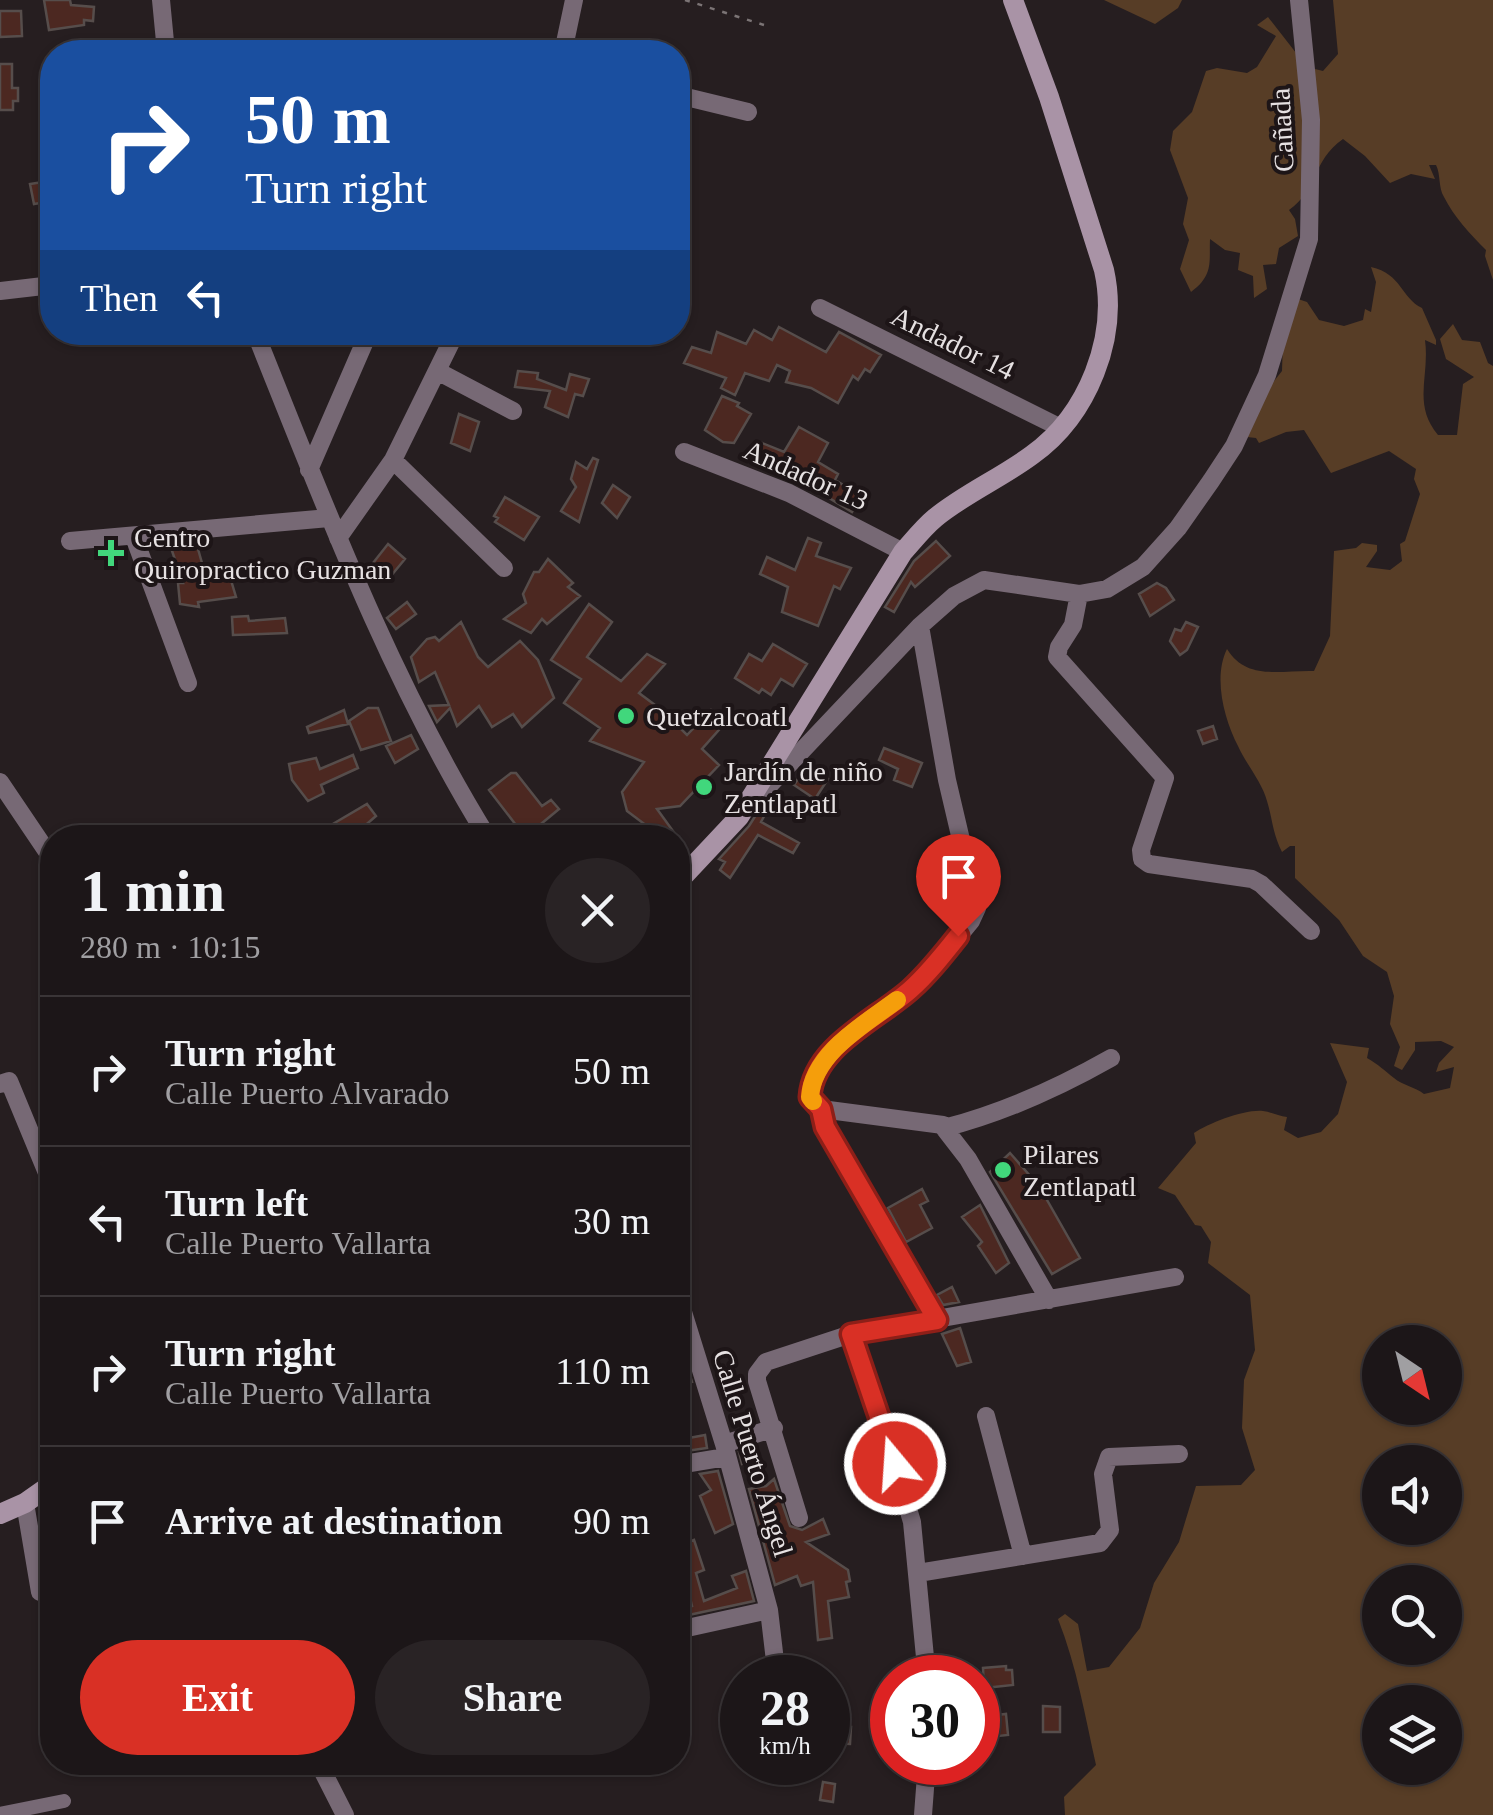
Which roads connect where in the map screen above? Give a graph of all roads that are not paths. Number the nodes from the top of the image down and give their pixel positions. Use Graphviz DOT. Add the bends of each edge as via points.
graph roads {
  1 [pos="161,0"];
  2 [pos="574,0"];
  3 [pos="1013,0"];
  4 [pos="1299,0"];
  5 [pos="165,40"];
  6 [pos="566,40"];
  7 [pos="690,98"];
  8 [pos="748,112"];
  9 [pos="40,286"];
  10 [pos="0,291"];
  11 [pos="820,308"];
  12 [pos="260,345"];
  13 [pos="363,345"];
  14 [pos="450,345"];
  15 [pos="439,372"];
  16 [pos="512,411"];
  17 [pos="1062,428"];
  18 [pos="684,452"];
  19 [pos="393,460"];
  20 [pos="309,470"];
  21 [pos="329,518"];
  22 [pos="134,537"];
  23 [pos="338,538"];
  24 [pos="70,540"];
  25 [pos="903,552"];
  26 [pos="504,568"];
  27 [pos="1079,594"];
  28 [pos="920,626"];
  29 [pos="188,683"];
  30 [pos="0,782"];
  31 [pos="739,817"];
  32 [pos="480,825"];
  33 [pos="40,841"];
  34 [pos="690,869"];
  35 [pos="1312,931"];
  36 [pos="1111,1058"];
  37 [pos="0,1084"];
  38 [pos="821,1109"];
  39 [pos="944,1128"];
  40 [pos="40,1156"];
  41 [pos="1175,1276"];
  42 [pos="1049,1300"];
  43 [pos="937,1320"];
  44 [pos="851,1334"];
  45 [pos="690,1335"];
  46 [pos="986,1416"];
  47 [pos="774,1428"];
  48 [pos="725,1450"];
  49 [pos="1179,1454"];
  50 [pos="690,1461"];
  51 [pos="40,1492"];
  52 [pos="25,1503"];
  53 [pos="0,1514"];
  54 [pos="800,1518"];
  55 [pos="1024,1556"];
  56 [pos="918,1573"];
  57 [pos="40,1592"];
  58 [pos="761,1612"];
  59 [pos="690,1627"];
  60 [pos="772,1655"];
  61 [pos="924,1655"];
  62 [pos="325,1775"];
  63 [pos="925,1785"];
  64 [pos="64,1801"];
  65 [pos="0,1814"];
  66 [pos="346,1815"];
  67 [pos="923,1815"];
  1 -- 5 [label="street"];
  2 -- 6 [label="street"];
  3 -- 17 [label="main road" via="1108,291 1098,366"];
  4 -- 27 [label="street, Cañada" via="1311,223 1266,374 1224,461 1178,528 1143,567 1107,589"];
  7 -- 8 [label="street"];
  9 -- 10 [label="street"];
  11 -- 17 [label="street, Andador 14"];
  12 -- 20 [label="street"];
  13 -- 20 [label="street"];
  14 -- 15 [label="street"];
  15 -- 16 [label="street"];
  15 -- 19 [label="street"];
  17 -- 25 [label="main road" via="934,519"];
  18 -- 25 [label="street, Andador 13" via="790,494"];
  19 -- 23 [label="street"];
  19 -- 26 [label="street"];
  20 -- 21 [label="street"];
  21 -- 22 [label="street"];
  21 -- 23 [label="street"];
  22 -- 24 [label="street"];
  22 -- 29 [label="street"];
  23 -- 32 [label="street" via="442,763"];
  25 -- 31 [label="main road"];
  27 -- 28 [label="street" via="984,580"];
  27 -- 35 [label="street" via="1057,658 1165,778 1142,859 1252,880"];
  28 -- 31 [label="street"];
  28 -- 38 [label="street" via="976,908 910,989 820,1066 810,1097"];
  30 -- 33 [label="street"];
  31 -- 34 [label="main road"];
  36 -- 39 [label="street" via="1015,1105"];
  37 -- 40 [label="street" via="9,1081"];
  38 -- 39 [label="street"];
  38 -- 43 [label="street" via="825,1127"];
  39 -- 42 [label="street"];
  41 -- 42 [label="street"];
  42 -- 43 [label="street"];
  43 -- 44 [label="street"];
  44 -- 47 [label="street" via="776,1357 760,1369 757,1380"];
  44 -- 56 [label="street" via="912,1522"];
  45 -- 48 [label="street, Calle Puerto Ángel"];
  46 -- 55 [label="street"];
  47 -- 48 [label="street"];
  47 -- 54 [label="street"];
  48 -- 50 [label="street"];
  48 -- 58 [label="street, Calle Puerto Ángel"];
  49 -- 55 [label="street" via="1108,1457 1106,1540"];
  51 -- 52 [label="main road"];
  52 -- 53 [label="main road"];
  52 -- 57 [label="street"];
  55 -- 56 [label="street"];
  56 -- 61 [label="street"];
  58 -- 59 [label="street"];
  58 -- 60 [label="street, Calle Puerto Ángel"];
  62 -- 66 [label="street"];
  63 -- 67 [label="street"];
  64 -- 65 [label="street"];
}
